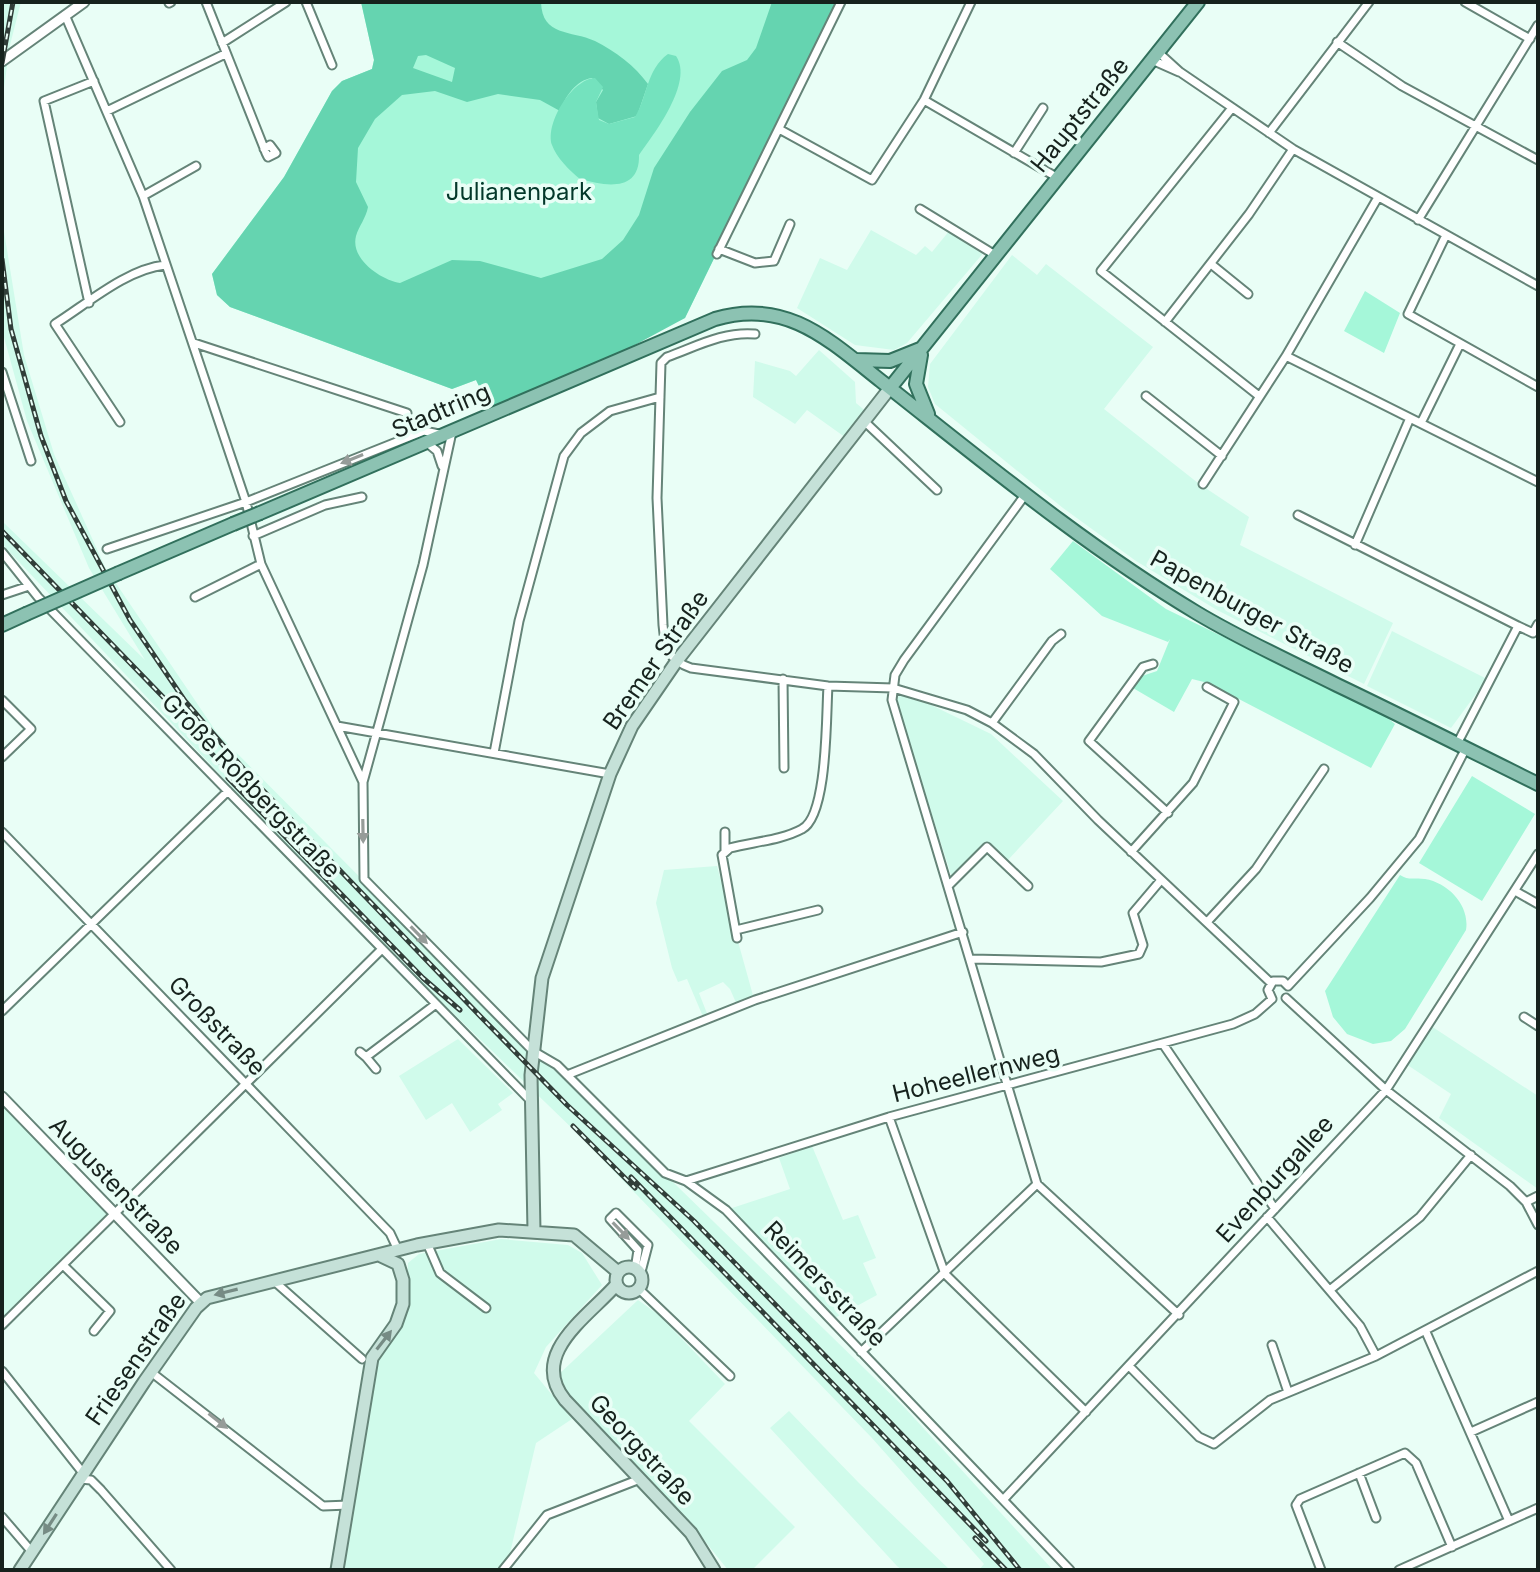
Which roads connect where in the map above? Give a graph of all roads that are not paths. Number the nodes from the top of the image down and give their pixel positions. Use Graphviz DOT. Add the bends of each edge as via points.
graph roads {
  1 [pos="84,2"];
  2 [pos="206,2"];
  3 [pos="286,2"];
  4 [pos="306,2"];
  5 [pos="841,2"];
  6 [pos="971,2"];
  7 [pos="1198,2"];
  8 [pos="1369,2"];
  9 [pos="1465,2"];
  10 [pos="275,5"];
  11 [pos="65,15"];
  12 [pos="1538,25"];
  13 [pos="1530,39"];
  14 [pos="1337,42"];
  15 [pos="222,43"];
  16 [pos="225,54"];
  17 [pos="1155,56"];
  18 [pos="2,61"];
  19 [pos="332,65"];
  20 [pos="94,81"];
  21 [pos="924,100"];
  22 [pos="1043,108"];
  23 [pos="1232,108"];
  24 [pos="107,111"];
  25 [pos="1476,126"];
  26 [pos="779,129"];
  27 [pos="1269,133"];
  28 [pos="264,149"];
  29 [pos="1293,149"];
  30 [pos="1014,153"];
  31 [pos="1538,160"];
  32 [pos="196,166"];
  33 [pos="1058,178"];
  34 [pos="143,196"];
  35 [pos="1377,199"];
  36 [pos="920,209"];
  37 [pos="1418,220"];
  38 [pos="790,224"];
  39 [pos="1446,235"];
  40 [pos="995,255"];
  41 [pos="1211,264"];
  42 [pos="165,265"];
  43 [pos="1538,286"];
  44 [pos="1248,294"];
  45 [pos="89,303"];
  46 [pos="1165,322"];
  47 [pos="755,334"];
  48 [pos="194,343"];
  49 [pos="1459,346"];
  50 [pos="924,348"];
  51 [pos="1286,356"];
  52 [pos="854,359"];
  53 [pos="2,372"];
  54 [pos="1538,387"];
  55 [pos="890,388"];
  56 [pos="1146,396"];
  57 [pos="1259,396"];
  58 [pos="660,397"];
  59 [pos="407,413"];
  60 [pos="929,418"];
  61 [pos="1410,418"];
  62 [pos="864,421"];
  63 [pos="120,422"];
  64 [pos="1421,423"];
  65 [pos="447,432"];
  66 [pos="426,442"];
  67 [pos="1222,456"];
  68 [pos="31,461"];
  69 [pos="443,472"];
  70 [pos="1538,482"];
  71 [pos="1203,484"];
  72 [pos="937,490"];
  73 [pos="1025,495"];
  74 [pos="362,497"];
  75 [pos="251,508"];
  76 [pos="1298,515"];
  77 [pos="253,536"];
  78 [pos="1355,545"];
  79 [pos="107,549"];
  80 [pos="2,552"];
  81 [pos="261,564"];
  82 [pos="29,586"];
  83 [pos="2,595"];
  84 [pos="195,597"];
  85 [pos="1538,624"];
  86 [pos="2,625"];
  87 [pos="1518,626"];
  88 [pos="1061,634"];
  89 [pos="676,662"];
  90 [pos="1153,664"];
  91 [pos="783,679"];
  92 [pos="828,686"];
  93 [pos="1207,687"];
  94 [pos="893,688"];
  95 [pos="2,700"];
  96 [pos="992,723"];
  97 [pos="337,726"];
  98 [pos="379,734"];
  99 [pos="1462,746"];
  100 [pos="494,753"];
  101 [pos="2,757"];
  102 [pos="784,768"];
  103 [pos="1324,769"];
  104 [pos="610,774"];
  105 [pos="363,782"];
  106 [pos="1538,784"];
  107 [pos="228,791"];
  108 [pos="1168,813"];
  109 [pos="2,832"];
  110 [pos="725,832"];
  111 [pos="725,851"];
  112 [pos="1131,852"];
  113 [pos="1538,854"];
  114 [pos="1161,880"];
  115 [pos="949,885"];
  116 [pos="1028,886"];
  117 [pos="1515,891"];
  118 [pos="1538,904"];
  119 [pos="818,910"];
  120 [pos="1208,921"];
  121 [pos="91,924"];
  122 [pos="963,932"];
  123 [pos="382,949"];
  124 [pos="971,959"];
  125 [pos="1271,983"];
  126 [pos="1288,986"];
  127 [pos="1286,998"];
  128 [pos="1272,999"];
  129 [pos="436,1004"];
  130 [pos="2,1011"];
  131 [pos="1524,1017"];
  132 [pos="1538,1026"];
  133 [pos="1163,1044"];
  134 [pos="533,1051"];
  135 [pos="376,1069"];
  136 [pos="567,1075"];
  137 [pos="245,1085"];
  138 [pos="1007,1087"];
  139 [pos="1386,1090"];
  140 [pos="2,1097"];
  141 [pos="531,1101"];
  142 [pos="889,1117"];
  143 [pos="1471,1155"];
  144 [pos="686,1181"];
  145 [pos="1037,1184"];
  146 [pos="1538,1196"];
  147 [pos="1526,1202"];
  148 [pos="1275,1209"];
  149 [pos="115,1214"];
  150 [pos="1267,1217"];
  151 [pos="1538,1225"];
  152 [pos="534,1231"];
  153 [pos="427,1243"];
  154 [pos="411,1247"];
  155 [pos="398,1250"];
  156 [pos="376,1256"];
  157 [pos="398,1264"];
  158 [pos="63,1265"];
  159 [pos="639,1266"];
  160 [pos="1538,1271"];
  161 [pos="618,1272"];
  162 [pos="945,1274"];
  163 [pos="274,1281"];
  164 [pos="619,1288"];
  165 [pos="639,1289"];
  166 [pos="1331,1289"];
  167 [pos="201,1303"];
  168 [pos="486,1308"];
  169 [pos="1179,1315"];
  170 [pos="2,1325"];
  171 [pos="94,1331"];
  172 [pos="1426,1332"];
  173 [pos="1272,1345"];
  174 [pos="861,1352"];
  175 [pos="1376,1356"];
  176 [pos="362,1359"];
  177 [pos="1129,1366"];
  178 [pos="2,1371"];
  179 [pos="151,1372"];
  180 [pos="730,1376"];
  181 [pos="1288,1392"];
  182 [pos="1538,1402"];
  183 [pos="1086,1412"];
  184 [pos="1471,1432"];
  185 [pos="1359,1473"];
  186 [pos="85,1477"];
  187 [pos="640,1479"];
  188 [pos="1003,1500"];
  189 [pos="349,1505"];
  190 [pos="1537,1510"];
  191 [pos="2,1517"];
  192 [pos="1376,1518"];
  193 [pos="1509,1521"];
  194 [pos="1452,1547"];
  195 [pos="32,1552"];
  196 [pos="20,1570"];
  197 [pos="171,1570"];
  198 [pos="337,1570"];
  199 [pos="503,1570"];
  200 [pos="714,1570"];
  201 [pos="1070,1570"];
  202 [pos="1321,1570"];
  203 [pos="1399,1570"];
  1 -- 11 [label="street"];
  2 -- 15 [label="street"];
  3 -- 10 [label="street"];
  4 -- 19 [label="street"];
  5 -- 26 [label="street"];
  6 -- 21 [label="street"];
  7 -- 17 [label="main road, Hauptstraße"];
  8 -- 14 [label="street"];
  9 -- 13 [label="street"];
  10 -- 15 [label="street"];
  11 -- 18 [label="street"];
  11 -- 20 [label="street"];
  12 -- 13 [label="street"];
  13 -- 25 [label="street"];
  14 -- 25 [label="street" via="1402,86"];
  14 -- 27 [label="street"];
  15 -- 16 [label="street"];
  16 -- 24 [label="street"];
  16 -- 28 [label="street"];
  17 -- 23 [label="street"];
  17 -- 33 [label="main road, Hauptstraße"];
  20 -- 24 [label="street"];
  20 -- 45 [label="street" via="44,101"];
  21 -- 26 [label="street" via="872,180"];
  21 -- 30 [label="street"];
  22 -- 30 [label="street"];
  23 -- 27 [label="street"];
  23 -- 46 [label="street" via="1101,271"];
  24 -- 34 [label="street"];
  25 -- 31 [label="street"];
  25 -- 37 [label="street"];
  26 -- 38 [label="street" via="718,251 755,263 774,261"];
  27 -- 29 [label="street"];
  29 -- 35 [label="street"];
  29 -- 41 [label="street"];
  30 -- 33 [label="street"];
  32 -- 34 [label="street"];
  33 -- 40 [label="main road, Hauptstraße"];
  34 -- 42 [label="street"];
  35 -- 37 [label="street"];
  35 -- 51 [label="street"];
  36 -- 40 [label="street"];
  37 -- 39 [label="street"];
  39 -- 43 [label="street"];
  39 -- 49 [label="street" via="1408,314"];
  40 -- 50 [label="main road, Hauptstraße"];
  41 -- 44 [label="street"];
  41 -- 46 [label="street"];
  42 -- 45 [label="street" via="151,267"];
  42 -- 48 [label="street"];
  45 -- 63 [label="street" via="55,324"];
  46 -- 57 [label="street"];
  47 -- 58 [label="street" via="720,338 667,357 661,363"];
  48 -- 59 [label="street"];
  48 -- 75 [label="street"];
  49 -- 54 [label="street"];
  49 -- 64 [label="street"];
  50 -- 52 [label="main road" via="890,361"];
  50 -- 55 [label="main road, Hauptstraße"];
  50 -- 60 [label="main road" via="916,384"];
  51 -- 57 [label="street"];
  51 -- 61 [label="street"];
  52 -- 55 [label="main road, Stadtring"];
  52 -- 65 [label="main road, Stadtring" via="793,319 771,312 740,313"];
  53 -- 68 [label="street"];
  55 -- 60 [label="main road, Papenburger Straße"];
  55 -- 62 [label="main road, Bremer Straße"];
  56 -- 67 [label="street"];
  57 -- 67 [label="street"];
  58 -- 89 [label="street" via="657,498 663,625 666,650"];
  58 -- 100 [label="street" via="610,411 581,433 564,456 519,621"];
  60 -- 73 [label="main road, Papenburger Straße"];
  61 -- 64 [label="street"];
  61 -- 78 [label="street"];
  62 -- 72 [label="street"];
  62 -- 89 [label="main road, Bremer Straße"];
  64 -- 70 [label="street"];
  65 -- 66 [label="main road, Stadtring"];
  65 -- 69 [label="street"];
  65 -- 75 [label="street, one-way" via="424,431 315,474"];
  66 -- 69 [label="street" via="440,456"];
  66 -- 75 [label="main road, Stadtring"];
  67 -- 71 [label="street"];
  69 -- 98 [label="street"];
  73 -- 94 [label="street" via="904,660"];
  73 -- 99 [label="main road, Papenburger Straße" via="1127,569 1211,621"];
  74 -- 77 [label="street" via="314,509"];
  75 -- 77 [label="street"];
  75 -- 79 [label="street"];
  75 -- 86 [label="main road, Stadtring, bridge" via="233,524"];
  76 -- 78 [label="street"];
  77 -- 81 [label="street"];
  78 -- 87 [label="street"];
  80 -- 82 [label="street, Große Roßbergstraße"];
  81 -- 84 [label="street"];
  81 -- 97 [label="street"];
  82 -- 83 [label="street"];
  82 -- 107 [label="street, Große Roßbergstraße"];
  85 -- 87 [label="street" via="1533,633"];
  87 -- 99 [label="street"];
  88 -- 96 [label="street"];
  89 -- 91 [label="street"];
  89 -- 104 [label="main road, Bremer Straße" via="632,726"];
  90 -- 108 [label="street" via="1143,667 1089,741"];
  91 -- 92 [label="street"];
  91 -- 102 [label="street"];
  92 -- 94 [label="street"];
  92 -- 111 [label="street" via="820,794 812,819 801,830"];
  93 -- 108 [label="street" via="1234,702 1193,783"];
  94 -- 96 [label="street"];
  94 -- 115 [label="street" via="892,700"];
  95 -- 101 [label="street" via="31,729"];
  96 -- 112 [label="street" via="1034,754"];
  97 -- 98 [label="street"];
  97 -- 105 [label="street"];
  98 -- 100 [label="street"];
  98 -- 105 [label="street"];
  99 -- 106 [label="main road, Papenburger Straße"];
  99 -- 126 [label="street" via="1419,839"];
  100 -- 104 [label="street"];
  103 -- 120 [label="street" via="1264,859"];
  104 -- 134 [label="main road, Bremer Straße" via="542,978"];
  105 -- 134 [label="street, Reimersstraße, one-way" via="364,879"];
  107 -- 121 [label="street"];
  107 -- 123 [label="street, Große Roßbergstraße"];
  108 -- 112 [label="street"];
  109 -- 121 [label="street, Großstraße"];
  110 -- 111 [label="street"];
  111 -- 119 [label="street" via="721,860 737,934"];
  112 -- 114 [label="street"];
  113 -- 117 [label="street, Evenburgallee"];
  114 -- 120 [label="street"];
  114 -- 124 [label="street" via="1133,913 1143,945 1139,954 1101,962"];
  115 -- 116 [label="street" via="987,847"];
  115 -- 122 [label="street"];
  117 -- 118 [label="street"];
  117 -- 139 [label="street, Evenburgallee"];
  120 -- 125 [label="street"];
  121 -- 130 [label="street"];
  121 -- 137 [label="street, Großstraße"];
  122 -- 124 [label="street"];
  122 -- 136 [label="street" via="755,1000"];
  123 -- 129 [label="street, Große Roßbergstraße"];
  123 -- 137 [label="street"];
  124 -- 138 [label="street"];
  125 -- 126 [label="street" via="1280,980"];
  125 -- 128 [label="street"];
  126 -- 127 [label="street"];
  127 -- 128 [label="street"];
  127 -- 139 [label="street"];
  128 -- 133 [label="street, Hoheellernweg" via="1248,1018"];
  129 -- 135 [label="street" via="363,1055"];
  129 -- 141 [label="street, Große Roßbergstraße"];
  131 -- 132 [label="street"];
  133 -- 138 [label="street, Hoheellernweg"];
  133 -- 148 [label="street"];
  134 -- 136 [label="street, Reimersstraße"];
  134 -- 141 [label="main road, Bremer Straße"];
  136 -- 144 [label="street, Reimersstraße" via="651,1161"];
  137 -- 149 [label="street"];
  137 -- 155 [label="street, Großstraße" via="390,1233"];
  138 -- 142 [label="street, Hoheellernweg"];
  138 -- 145 [label="street"];
  139 -- 143 [label="street"];
  139 -- 148 [label="street, Evenburgallee"];
  140 -- 149 [label="street, Augustenstraße"];
  141 -- 152 [label="main road, Bremer Straße"];
  142 -- 144 [label="street, Hoheellernweg"];
  142 -- 162 [label="street"];
  143 -- 147 [label="street"];
  143 -- 166 [label="street" via="1420,1217"];
  144 -- 174 [label="street, Reimersstraße" via="726,1210"];
  145 -- 162 [label="street"];
  145 -- 169 [label="street"];
  146 -- 147 [label="street"];
  147 -- 151 [label="street"];
  148 -- 150 [label="street, Evenburgallee"];
  149 -- 158 [label="street"];
  149 -- 167 [label="street, Augustenstraße"];
  150 -- 166 [label="street"];
  150 -- 169 [label="street, Evenburgallee"];
  152 -- 153 [label="main road, Friesenstraße" via="490,1231"];
  152 -- 161 [label="main road, Friesenstraße" via="574,1235"];
  153 -- 154 [label="main road, Friesenstraße"];
  153 -- 168 [label="street" via="440,1273"];
  154 -- 155 [label="main road, Friesenstraße"];
  154 -- 157 [label="main road"];
  155 -- 156 [label="main road, Friesenstraße"];
  156 -- 157 [label="main road"];
  156 -- 163 [label="main road, Friesenstraße"];
  189 -- 157 [label="main road, one-way" via="372,1358 403,1304"];
  158 -- 170 [label="street"];
  158 -- 171 [label="street" via="110,1311"];
  159 -- 159 [label="street, one-way" via="648,1245 616,1213 610,1219 638,1250"];
  160 -- 172 [label="street"];
  161 -- 164 [label="main road"];
  161 -- 165 [label="main road" via="627,1267 638,1271"];
  162 -- 174 [label="street"];
  162 -- 183 [label="street"];
  163 -- 167 [label="main road, Friesenstraße, one-way"];
  163 -- 176 [label="street"];
  164 -- 165 [label="main road" via="632,1293"];
  164 -- 187 [label="main road, Georgstraße" via="564,1339 552,1373 560,1394"];
  165 -- 180 [label="street"];
  166 -- 175 [label="street"];
  167 -- 179 [label="main road, Friesenstraße"];
  169 -- 177 [label="street, Evenburgallee"];
  172 -- 175 [label="street"];
  172 -- 184 [label="street"];
  173 -- 181 [label="street"];
  174 -- 188 [label="street, Reimersstraße"];
  175 -- 181 [label="street"];
  177 -- 181 [label="street" via="1206,1442 1222,1440 1260,1406"];
  177 -- 183 [label="street, Evenburgallee"];
  178 -- 186 [label="street"];
  179 -- 186 [label="main road, Friesenstraße"];
  179 -- 189 [label="street, one-way" via="323,1506"];
  182 -- 184 [label="street"];
  183 -- 188 [label="street, Evenburgallee"];
  184 -- 193 [label="street"];
  185 -- 192 [label="street"];
  185 -- 194 [label="street" via="1393,1456 1410,1455"];
  185 -- 202 [label="street" via="1304,1496 1296,1505"];
  186 -- 195 [label="main road, Friesenstraße, one-way"];
  186 -- 197 [label="street"];
  187 -- 199 [label="street" via="547,1515"];
  187 -- 200 [label="main road, Georgstraße" via="691,1533"];
  188 -- 201 [label="street, Reimersstraße"];
  189 -- 198 [label="main road"];
  190 -- 193 [label="street"];
  191 -- 195 [label="street"];
  193 -- 194 [label="street"];
  194 -- 203 [label="street"];
  195 -- 196 [label="main road, Friesenstraße"];
}
